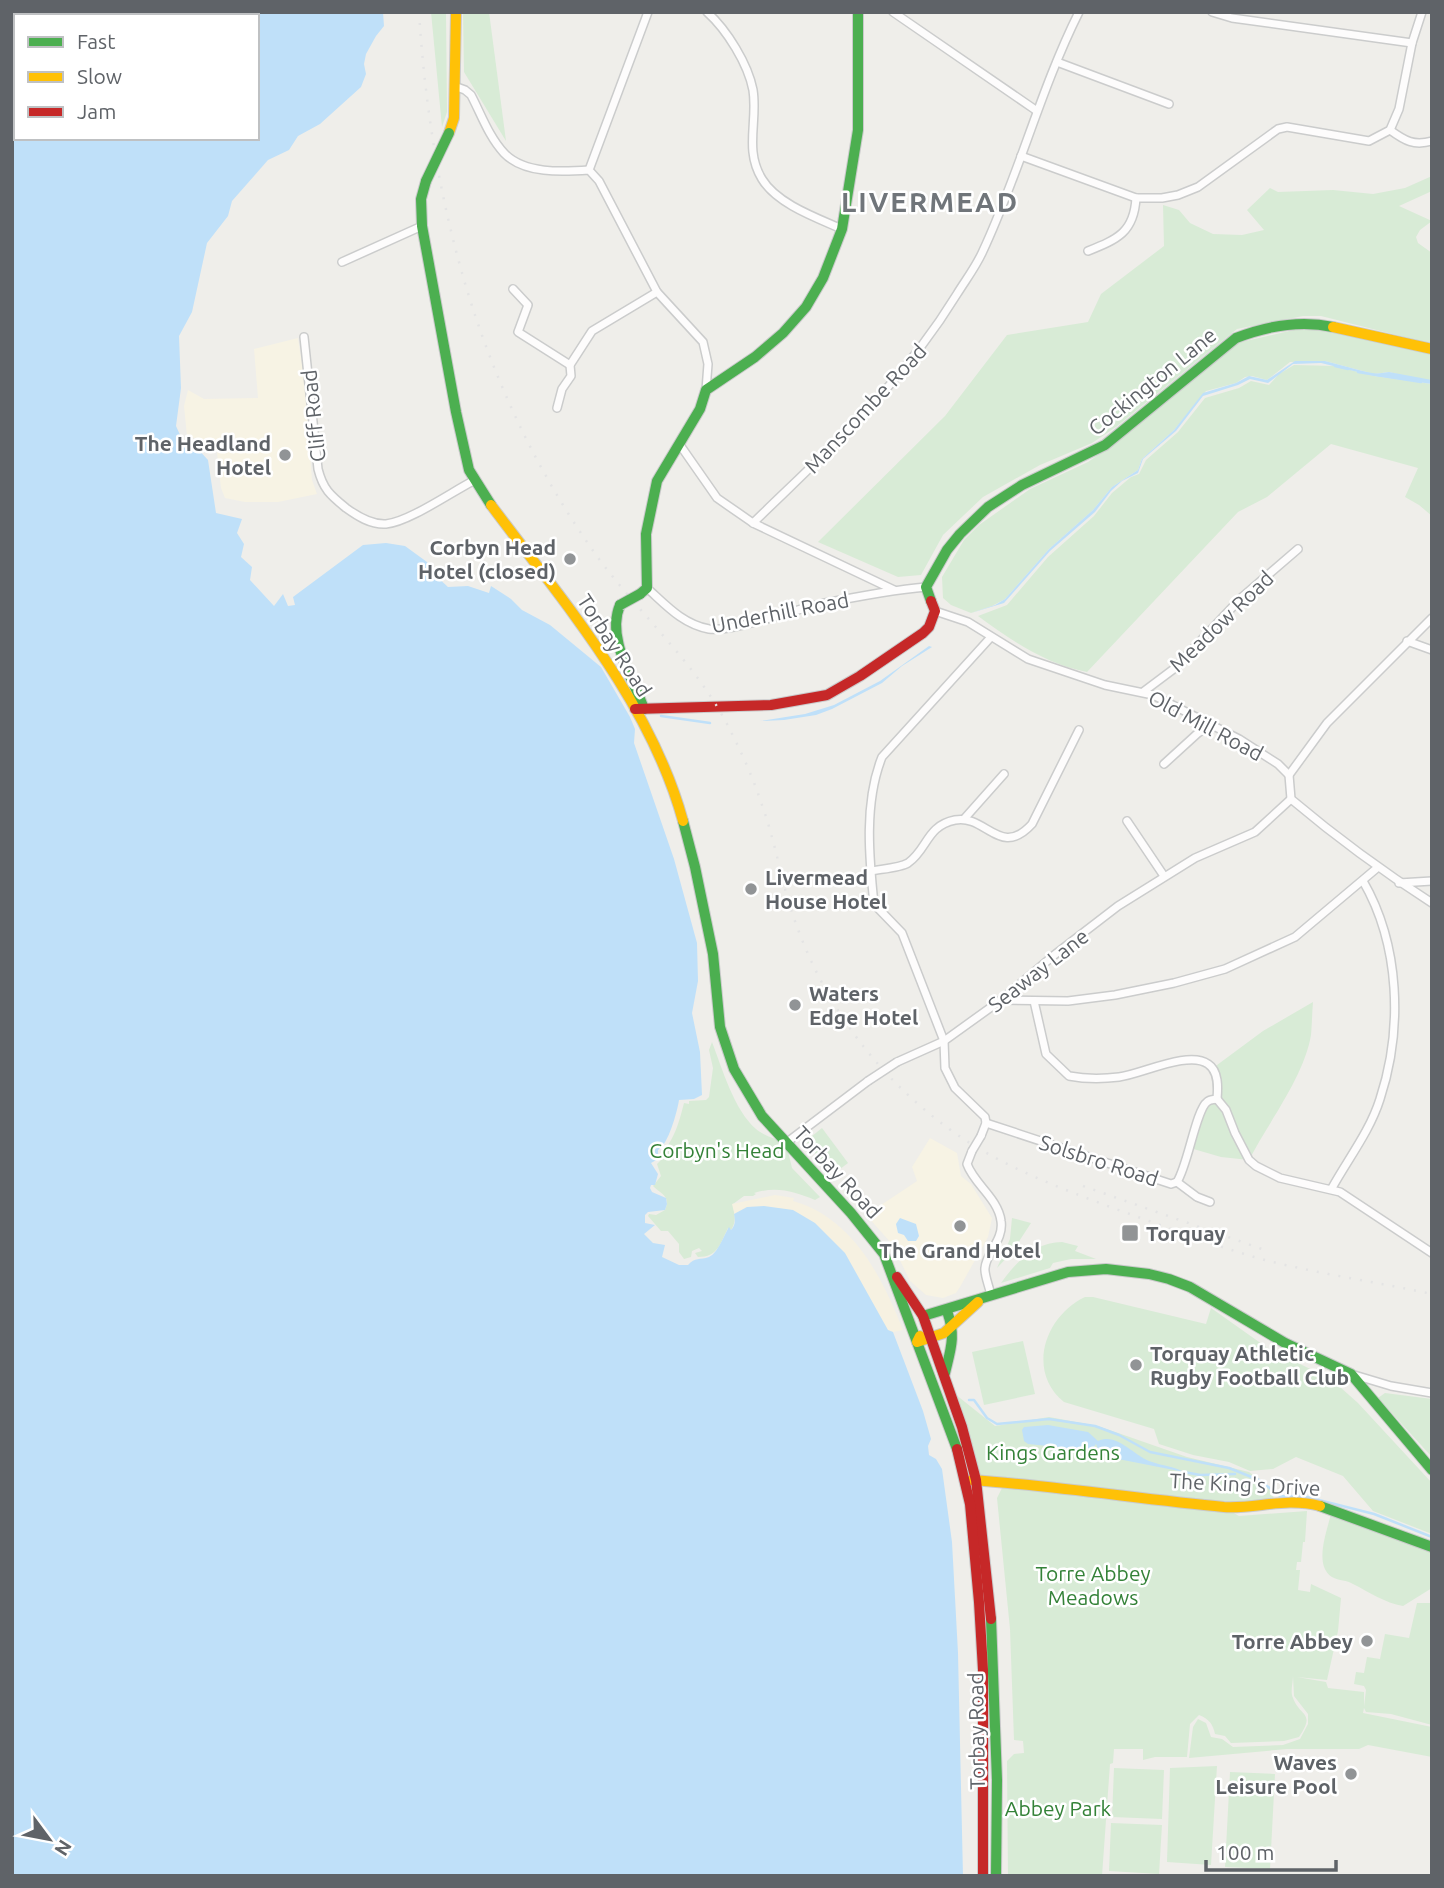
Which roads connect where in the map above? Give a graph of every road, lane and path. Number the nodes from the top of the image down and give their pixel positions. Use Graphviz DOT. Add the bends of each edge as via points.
graph roads {
  1 [pos="456,12"];
  2 [pos="648,12"];
  3 [pos="707,12"];
  4 [pos="858,12"];
  5 [pos="893,12"];
  6 [pos="1079,12"];
  7 [pos="1212,12"];
  8 [pos="1422,12"];
  9 [pos="1412,43"];
  10 [pos="1057,62"];
  11 [pos="454,86"];
  12 [pos="1169,104"];
  13 [pos="1037,111"];
  14 [pos="1390,130"];
  15 [pos="1432,141"];
  16 [pos="1021,156"];
  17 [pos="589,170"];
  18 [pos="1136,198"];
  19 [pos="422,226"];
  20 [pos="842,229"];
  21 [pos="1088,251"];
  22 [pos="342,262"];
  23 [pos="513,289"];
  24 [pos="657,292"];
  25 [pos="304,337"];
  26 [pos="1432,349"];
  27 [pos="570,365"];
  28 [pos="706,390"];
  29 [pos="557,408"];
  30 [pos="680,445"];
  31 [pos="475,480"];
  32 [pos="753,523"];
  33 [pos="1298,549"];
  34 [pos="926,587"];
  35 [pos="894,590"];
  36 [pos="643,591"];
  37 [pos="935,611"];
  38 [pos="1432,618"];
  39 [pos="991,637"];
  40 [pos="1407,641"];
  41 [pos="1432,650"];
  42 [pos="1143,692"];
  43 [pos="639,709"];
  44 [pos="1211,724"];
  45 [pos="1079,730"];
  46 [pos="1164,764"];
  47 [pos="1004,774"];
  48 [pos="1289,775"];
  49 [pos="990,790"];
  50 [pos="997,797"];
  51 [pos="1291,799"];
  52 [pos="964,819"];
  53 [pos="1127,821"];
  54 [pos="1377,868"];
  55 [pos="871,871"];
  56 [pos="1164,876"];
  57 [pos="1363,881"];
  58 [pos="1432,881"];
  59 [pos="1399,883"];
  60 [pos="1432,903"];
  61 [pos="1002,1000"];
  62 [pos="1034,1001"];
  63 [pos="944,1041"];
  64 [pos="1217,1100"];
  65 [pos="986,1123"];
  66 [pos="786,1143"];
  67 [pos="1177,1182"];
  68 [pos="1332,1188"];
  69 [pos="1210,1202"];
  70 [pos="1432,1253"];
  71 [pos="891,1269"];
  72 [pos="994,1294"];
  73 [pos="980,1300"];
  74 [pos="947,1311"];
  75 [pos="923,1316"];
  76 [pos="953,1328"];
  77 [pos="933,1340"];
  78 [pos="917,1342"];
  79 [pos="1351,1374"];
  80 [pos="945,1376"];
  81 [pos="1391,1386"];
  82 [pos="1432,1393"];
  83 [pos="1370,1398"];
  84 [pos="1432,1470"];
  85 [pos="971,1480"];
  86 [pos="1432,1548"];
  87 [pos="983,1876"];
  88 [pos="996,1876"];
  1 -- 11 [label="main road, Torbay Road"];
  2 -- 17 [label="street"];
  3 -- 20 [label="street" via="729,40 753,90 750,147 762,181 790,204"];
  4 -- 20 [label="main road" via="858,130"];
  5 -- 13 [label="street"];
  6 -- 10 [label="street, Manscombe Road"];
  7 -- 9 [label="street"];
  8 -- 9 [label="street"];
  9 -- 14 [label="street" via="1399,109"];
  10 -- 12 [label="street"];
  10 -- 13 [label="street, Manscombe Road"];
  11 -- 17 [label="street" via="471,95 505,155 529,167"];
  11 -- 19 [label="main road, Torbay Road, bridge" via="454,118 426,181"];
  13 -- 16 [label="street, Manscombe Road"];
  14 -- 15 [label="street" via="1406,142"];
  14 -- 18 [label="street" via="1369,141 1278,129 1198,187 1162,198"];
  16 -- 18 [label="street"];
  16 -- 32 [label="street, Manscombe Road" via="981,254 928,340 861,418"];
  17 -- 24 [label="street"];
  18 -- 21 [label="street" via="1128,228 1114,241"];
  19 -- 22 [label="street"];
  19 -- 31 [label="main road, Torbay Road" via="456,412"];
  20 -- 28 [label="main road" via="806,307 755,357"];
  23 -- 27 [label="street" via="528,305 518,332"];
  24 -- 27 [label="street" via="592,331"];
  24 -- 28 [label="street" via="703,342 708,364"];
  25 -- 31 [label="street, Cliff Road" via="318,469 333,498 365,520 390,524"];
  26 -- 34 [label="main road, Cockington Lane" via="1304,322 1236,338 1089,456 1042,475 989,507 953,539"];
  27 -- 29 [label="street" via="571,376"];
  28 -- 30 [label="main road"];
  30 -- 32 [label="street" via="717,498"];
  30 -- 36 [label="main road" via="657,481 651,502"];
  31 -- 43 [label="main road, Torbay Road"];
  32 -- 35 [label="street"];
  33 -- 42 [label="street, Meadow Road" via="1241,598 1175,668"];
  34 -- 35 [label="street, Underhill Road"];
  34 -- 37 [label="main road"];
  35 -- 36 [label="street, Underhill Road" via="712,629 682,618"];
  36 -- 43 [label="main road, bridge" via="615,611 614,626"];
  37 -- 39 [label="street, Old Mill Road" via="968,622"];
  37 -- 43 [label="main road" via="923,633 827,695 771,705"];
  38 -- 40 [label="street"];
  39 -- 42 [label="street, Old Mill Road" via="1058,671"];
  39 -- 55 [label="street" via="882,757 874,780"];
  40 -- 41 [label="street"];
  40 -- 48 [label="street" via="1327,723"];
  42 -- 44 [label="street, Old Mill Road"];
  43 -- 66 [label="main road, Torbay Road" via="689,844 713,954 718,1016 726,1048 751,1100"];
  44 -- 46 [label="street"];
  44 -- 48 [label="street, Old Mill Road"];
  45 -- 52 [label="street" via="1023,834 1000,837"];
  47 -- 49 [label="street"];
  48 -- 51 [label="street"];
  49 -- 50 [label="street"];
  49 -- 52 [label="street"];
  51 -- 54 [label="street"];
  51 -- 56 [label="street, Seaway Lane" via="1255,832"];
  52 -- 55 [label="street" via="938,825 907,864"];
  53 -- 56 [label="street"];
  54 -- 57 [label="street"];
  54 -- 59 [label="street"];
  55 -- 63 [label="street" via="873,904 902,933"];
  56 -- 61 [label="street, Seaway Lane"];
  57 -- 62 [label="street" via="1295,937 1225,968 1145,990"];
  57 -- 68 [label="street" via="1392,967 1393,1046 1380,1100"];
  58 -- 59 [label="street"];
  59 -- 60 [label="street"];
  61 -- 62 [label="street"];
  61 -- 63 [label="street, Seaway Lane"];
  62 -- 64 [label="street" via="1046,1054 1069,1076 1118,1077 1198,1059 1213,1068"];
  63 -- 65 [label="street" via="945,1068 955,1088"];
  63 -- 66 [label="street, Seaway Lane, bridge" via="897,1062"];
  64 -- 67 [label="street, Solsbro Road" via="1203,1106"];
  64 -- 68 [label="street" via="1256,1166 1280,1178"];
  65 -- 67 [label="street, Solsbro Road" via="1171,1184"];
  65 -- 72 [label="street, bridge" via="967,1164 1002,1220 985,1268"];
  66 -- 71 [label="main road, Torbay Road" via="869,1233"];
  67 -- 69 [label="street"];
  68 -- 70 [label="street"];
  71 -- 75 [label="main road, Torbay Road"];
  71 -- 78 [label="main road, Torbay Road"];
  72 -- 73 [label="main road"];
  72 -- 79 [label="main road" via="1081,1270 1149,1274 1190,1287 1285,1343"];
  73 -- 74 [label="main road"];
  73 -- 76 [label="main road"];
  74 -- 75 [label="main road"];
  74 -- 76 [label="main road"];
  75 -- 77 [label="main road, Torbay Road"];
  75 -- 78 [label="main road"];
  76 -- 77 [label="main road"];
  76 -- 80 [label="main road"];
  77 -- 78 [label="main road"];
  77 -- 80 [label="main road, Torbay Road"];
  78 -- 85 [label="main road, Torbay Road"];
  79 -- 81 [label="street"];
  79 -- 83 [label="main road"];
  80 -- 85 [label="main road, Torbay Road" via="962,1427"];
  81 -- 82 [label="street"];
  81 -- 83 [label="street" via="1379,1388"];
  83 -- 84 [label="main road"];
  85 -- 86 [label="main road, The King's Drive" via="1228,1507 1308,1503"];
  85 -- 87 [label="main road, Torbay Road" via="983,1670"];
  85 -- 88 [label="main road, Torbay Road" via="992,1626"];
}
